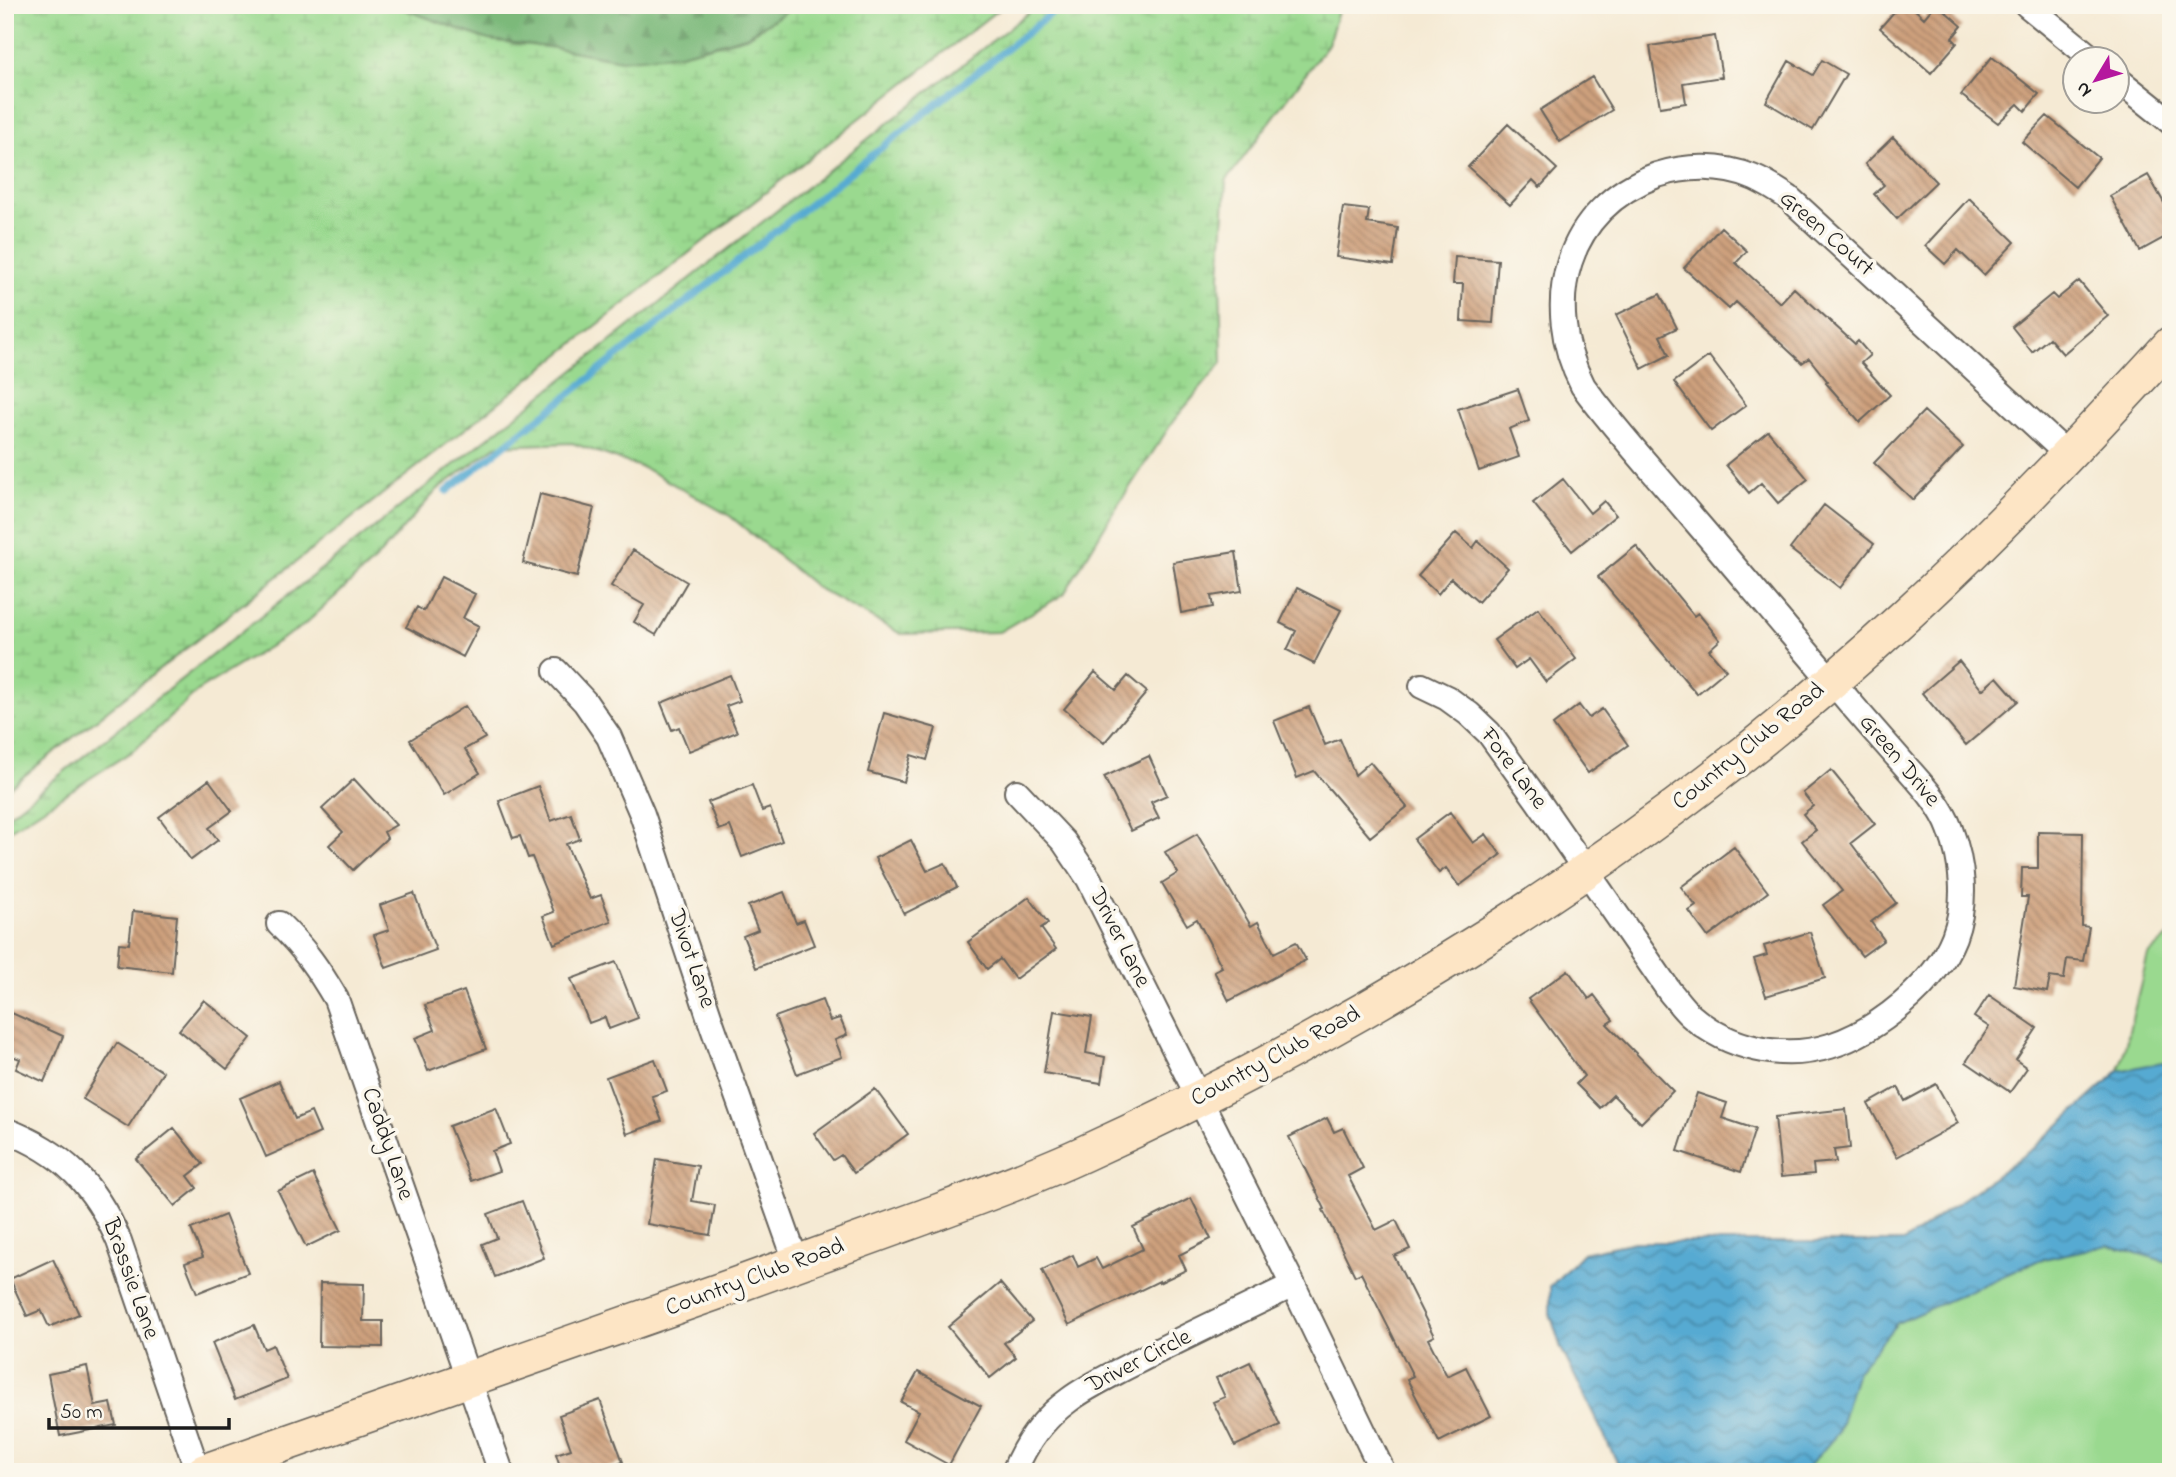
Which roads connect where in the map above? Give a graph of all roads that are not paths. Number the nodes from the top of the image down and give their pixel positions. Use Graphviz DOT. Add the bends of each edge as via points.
graph roads {
  1 [pos="2027,5"];
  2 [pos="2077,46"];
  3 [pos="2130,89"];
  4 [pos="2171,122"];
  5 [pos="2171,344"];
  6 [pos="2069,456"];
  7 [pos="556,671"];
  8 [pos="1831,682"];
  9 [pos="1422,686"];
  10 [pos="1017,792"];
  11 [pos="1586,872"];
  12 [pos="279,923"];
  13 [pos="1200,1098"];
  14 [pos="5,1130"];
  15 [pos="797,1264"];
  16 [pos="1293,1285"];
  17 [pos="470,1379"];
  18 [pos="198,1472"];
  19 [pos="204,1472"];
  20 [pos="502,1472"];
  21 [pos="1014,1472"];
  22 [pos="1383,1472"];
  1 -- 2 [label="street"];
  3 -- 4 [label="street"];
  5 -- 6 [label="street, Country Club Road"];
  6 -- 8 [label="street, Country Club Road"];
  6 -- 8 [label="street, Green Court" via="1771,186 1730,170 1687,168 1646,179 1609,202 1583,234 1567,271 1563,330 1574,368 1595,402"];
  7 -- 15 [label="street, Divot Lane" via="609,737 642,814"];
  8 -- 11 [label="street, Country Club Road" via="1734,762"];
  8 -- 11 [label="street, Green Drive" via="1936,801 1959,853 1961,910 1953,938 1916,992 1890,1013 1856,1036 1828,1047 1798,1052 1758,1049 1729,1040 1690,1015 1670,992"];
  9 -- 11 [label="street, Fore Lane" via="1447,698 1489,733"];
  10 -- 13 [label="street, Driver Lane" via="1064,842 1089,879"];
  11 -- 13 [label="street, Country Club Road" via="1356,1014"];
  12 -- 17 [label="street, Caddy Lane" via="316,964 336,999"];
  13 -- 15 [label="street, Country Club Road" via="1069,1160"];
  13 -- 16 [label="street"];
  14 -- 18 [label="street, Brassie Lane" via="66,1164 110,1220"];
  15 -- 17 [label="street, Country Club Road"];
  16 -- 21 [label="street, Driver Circle" via="1153,1353 1068,1401 1037,1432"];
  16 -- 22 [label="street"];
  17 -- 19 [label="street, Country Club Road"];
  17 -- 20 [label="street, Caddy Lane"];
}
